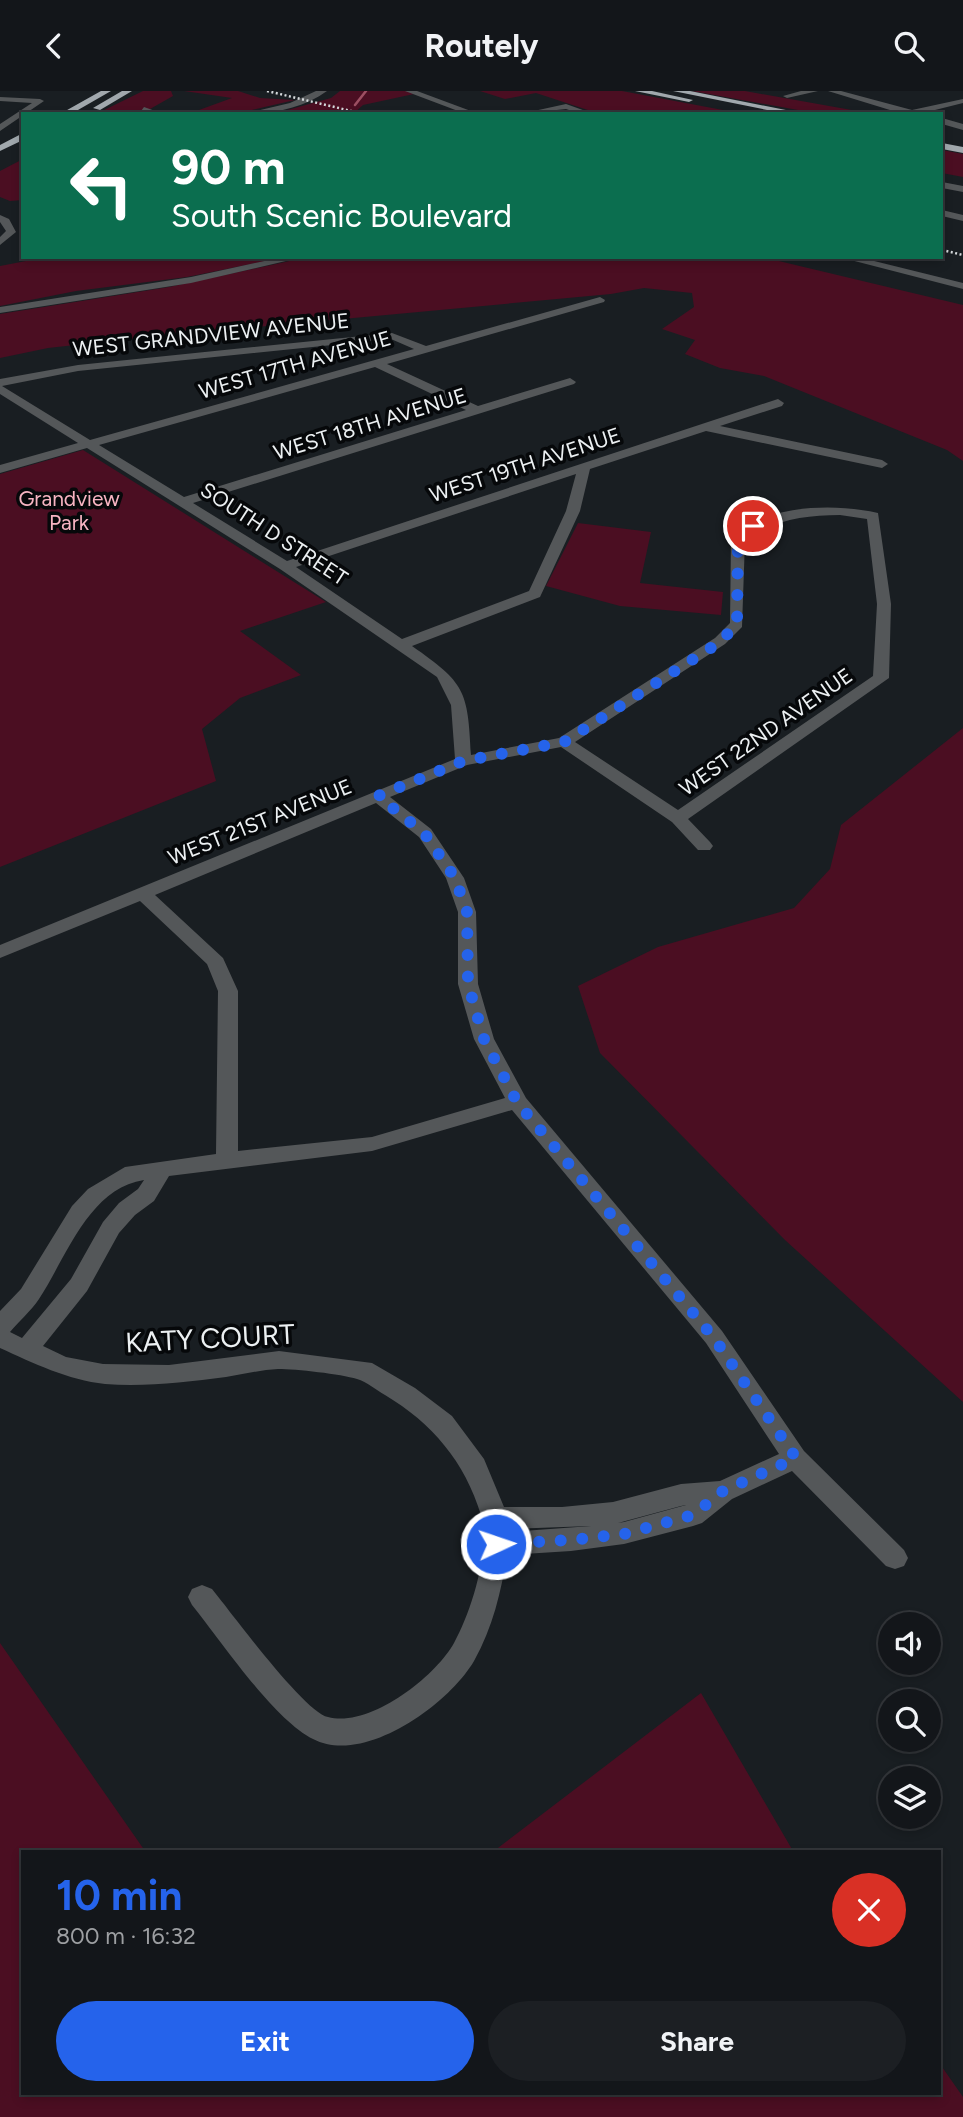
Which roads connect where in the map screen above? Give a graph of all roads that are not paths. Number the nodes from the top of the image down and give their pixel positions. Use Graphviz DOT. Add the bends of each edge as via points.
graph roads {
  1 [pos="107,91"];
  2 [pos="128,91"];
  3 [pos="323,91"];
  4 [pos="409,91"];
  5 [pos="639,91"];
  6 [pos="677,91"];
  7 [pos="814,91"];
  8 [pos="832,91"];
  9 [pos="787,96"];
  10 [pos="0,99"];
  11 [pos="963,100"];
  12 [pos="144,109"];
  13 [pos="25,112"];
  14 [pos="68,112"];
  15 [pos="90,112"];
  16 [pos="151,112"];
  17 [pos="258,112"];
  18 [pos="469,112"];
  19 [pos="534,112"];
  20 [pos="584,112"];
  21 [pos="753,112"];
  22 [pos="791,112"];
  23 [pos="907,112"];
  24 [pos="915,112"];
  25 [pos="0,116"];
  26 [pos="18,117"];
  27 [pos="943,121"];
  28 [pos="963,127"];
  29 [pos="0,128"];
  30 [pos="21,137"];
  31 [pos="963,143"];
  32 [pos="943,144"];
  33 [pos="0,148"];
  34 [pos="21,148"];
  35 [pos="963,150"];
  36 [pos="0,159"];
  37 [pos="943,185"];
  38 [pos="963,189"];
  39 [pos="963,210"];
  40 [pos="11,213"];
  41 [pos="944,214"];
  42 [pos="0,216"];
  43 [pos="963,218"];
  44 [pos="0,242"];
  45 [pos="288,259"];
  46 [pos="852,259"];
  47 [pos="963,286"];
  48 [pos="600,300"];
  49 [pos="0,310"];
  50 [pos="424,349"];
  51 [pos="374,362"];
  52 [pos="570,382"];
  53 [pos="0,383"];
  54 [pos="0,389"];
  55 [pos="778,403"];
  56 [pos="478,411"];
  57 [pos="708,427"];
  58 [pos="88,444"];
  59 [pos="882,464"];
  60 [pos="584,468"];
  61 [pos="0,469"];
  62 [pos="182,502"];
  63 [pos="873,516"];
  64 [pos="285,566"];
  65 [pos="401,645"];
  66 [pos="564,742"];
  67 [pos="463,761"];
  68 [pos="378,796"];
  69 [pos="678,818"];
  70 [pos="704,846"];
  71 [pos="142,893"];
  72 [pos="0,952"];
  73 [pos="517,1102"];
  74 [pos="227,1160"];
  75 [pos="161,1171"];
  76 [pos="0,1327"];
  77 [pos="0,1338"];
  78 [pos="26,1350"];
  79 [pos="796,1458"];
  80 [pos="496,1531"];
  81 [pos="895,1558"];
  82 [pos="202,1597"];
  1 -- 14 [label="highway"];
  2 -- 15 [label="highway"];
  3 -- 17 [label="street" via="292,105"];
  4 -- 18 [label="street"];
  5 -- 21 [label="highway"];
  6 -- 22 [label="highway"];
  7 -- 9 [label="street"];
  8 -- 23 [label="street"];
  10 -- 13 [label="street" via="40,101"];
  11 -- 24 [label="street"];
  12 -- 16 [label="street"];
  19 -- 20 [label="street" via="566,106"];
  25 -- 26 [label="street"];
  26 -- 29 [label="street"];
  27 -- 28 [label="street"];
  30 -- 33 [label="highway"];
  31 -- 32 [label="highway"];
  32 -- 35 [label="highway"];
  34 -- 36 [label="highway"];
  37 -- 38 [label="street"];
  39 -- 41 [label="street"];
  40 -- 42 [label="street"];
  41 -- 43 [label="street"];
  42 -- 44 [label="street" via="10,232"];
  45 -- 49 [label="street"];
  46 -- 47 [label="street"];
  48 -- 50 [label="street, WEST 17TH AVENUE"];
  50 -- 51 [label="street, WEST 17TH AVENUE"];
  50 -- 53 [label="street, WEST GRANDVIEW AVENUE" via="392,336 78,368"];
  51 -- 56 [label="street"];
  51 -- 58 [label="street, WEST 17TH AVENUE"];
  52 -- 56 [label="street, WEST 18TH AVENUE"];
  54 -- 58 [label="street, SOUTH D STREET"];
  55 -- 57 [label="street, WEST 19TH AVENUE"];
  56 -- 62 [label="street, WEST 18TH AVENUE"];
  57 -- 59 [label="street"];
  57 -- 60 [label="street, WEST 19TH AVENUE"];
  58 -- 61 [label="street, WEST 17TH AVENUE"];
  58 -- 62 [label="street, SOUTH D STREET"];
  60 -- 64 [label="street, WEST 19TH AVENUE"];
  60 -- 65 [label="street" via="573,511 535,594"];
  62 -- 64 [label="street, SOUTH D STREET"];
  63 -- 66 [label="street, WEST 21ST AVENUE" via="852,510 792,515 753,526 738,539 737,624 720,642"];
  63 -- 69 [label="street, WEST 22ND AVENUE" via="884,604 881,678"];
  64 -- 65 [label="street, SOUTH D STREET"];
  65 -- 67 [label="street, SOUTH D STREET" via="442,674 453,688 462,707"];
  66 -- 67 [label="street, WEST 21ST AVENUE"];
  66 -- 69 [label="street"];
  67 -- 68 [label="street, WEST 21ST AVENUE"];
  68 -- 71 [label="street, WEST 21ST AVENUE"];
  68 -- 73 [label="street" via="425,834 455,878 467,912 468,984 484,1039"];
  69 -- 70 [label="street"];
  71 -- 72 [label="street, WEST 21ST AVENUE"];
  71 -- 74 [label="street" via="216,962 228,991"];
  73 -- 74 [label="street" via="372,1144"];
  73 -- 79 [label="street" via="714,1338"];
  74 -- 75 [label="street"];
  75 -- 76 [label="street" via="125,1175 96,1195 69,1227 29,1295"];
  75 -- 78 [label="street" via="146,1195 111,1229 79,1285"];
  77 -- 78 [label="street, KATY COURT"];
  78 -- 80 [label="street, KATY COURT" via="62,1365 103,1374 169,1375 279,1360 363,1370 443,1423 475,1466"];
  79 -- 80 [label="street" via="723,1491 693,1515 624,1534 571,1540"];
  79 -- 81 [label="street"];
  80 -- 82 [label="street" via="485,1606 463,1654 428,1692 394,1718 361,1730 325,1731 306,1720"];
}
